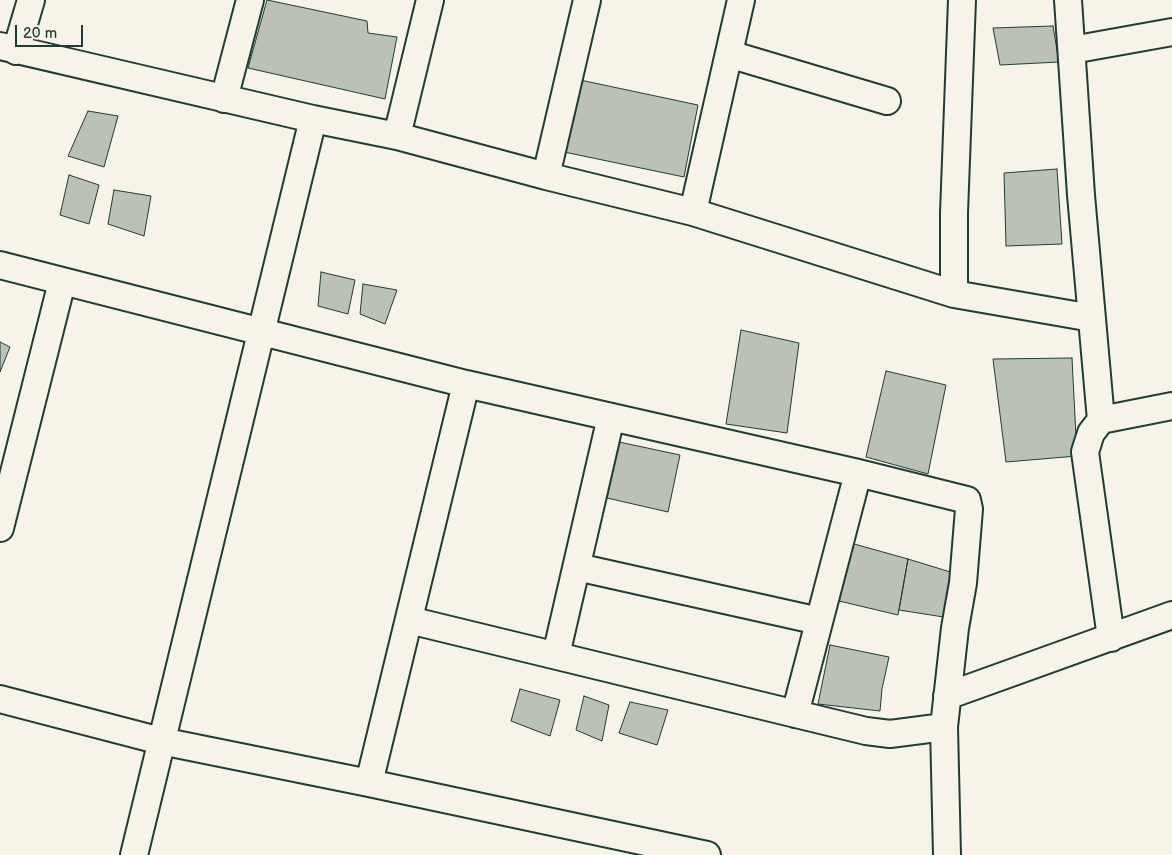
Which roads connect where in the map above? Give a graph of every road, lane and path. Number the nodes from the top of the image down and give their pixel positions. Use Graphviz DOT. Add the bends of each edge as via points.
graph roads {
  1 [pos="31,0"];
  2 [pos="250,0"];
  3 [pos="430,0"];
  4 [pos="587,0"];
  5 [pos="741,0"];
  6 [pos="962,0"];
  7 [pos="1068,0"];
  8 [pos="1172,32"];
  9 [pos="8,49"];
  10 [pos="1072,50"];
  11 [pos="729,54"];
  12 [pos="224,99"];
  13 [pos="887,101"];
  14 [pos="313,119"];
  15 [pos="397,136"];
  16 [pos="546,176"];
  17 [pos="693,212"];
  18 [pos="0,265"];
  19 [pos="62,282"];
  20 [pos="954,294"];
  21 [pos="1092,318"];
  22 [pos="262,332"];
  23 [pos="466,384"];
  24 [pos="1172,406"];
  25 [pos="611,417"];
  26 [pos="1101,420"];
  27 [pos="858,473"];
  28 [pos="0,528"];
  29 [pos="577,567"];
  30 [pos="1172,615"];
  31 [pos="409,620"];
  32 [pos="819,621"];
  33 [pos="1111,638"];
  34 [pos="556,655"];
  35 [pos="947,696"];
  36 [pos="0,699"];
  37 [pos="795,714"];
  38 [pos="944,727"];
  39 [pos="161,741"];
  40 [pos="369,783"];
  41 [pos="134,855"];
  42 [pos="707,855"];
  43 [pos="947,855"];
  1 -- 9 [label="street"];
  2 -- 12 [label="street"];
  3 -- 15 [label="street"];
  4 -- 16 [label="street"];
  5 -- 11 [label="street"];
  6 -- 20 [label="street"];
  7 -- 10 [label="street"];
  8 -- 10 [label="street"];
  9 -- 12 [label="street"];
  10 -- 21 [label="street"];
  11 -- 13 [label="street"];
  11 -- 17 [label="street"];
  12 -- 14 [label="street"];
  14 -- 15 [label="street"];
  14 -- 22 [label="street"];
  15 -- 16 [label="street"];
  16 -- 17 [label="street"];
  17 -- 20 [label="street"];
  18 -- 19 [label="street"];
  19 -- 22 [label="street"];
  19 -- 28 [label="street"];
  20 -- 21 [label="street"];
  21 -- 26 [label="street"];
  22 -- 23 [label="street"];
  22 -- 39 [label="street"];
  23 -- 25 [label="street"];
  23 -- 31 [label="street"];
  24 -- 26 [label="street"];
  25 -- 27 [label="street"];
  25 -- 29 [label="street"];
  26 -- 33 [label="street" via="1091,433 1085,452"];
  27 -- 32 [label="street"];
  27 -- 35 [label="street" via="967,500 964,583"];
  29 -- 32 [label="street"];
  29 -- 34 [label="street"];
  30 -- 33 [label="street"];
  31 -- 34 [label="street"];
  31 -- 40 [label="street"];
  32 -- 37 [label="street"];
  33 -- 35 [label="street"];
  34 -- 37 [label="street"];
  35 -- 38 [label="street"];
  36 -- 39 [label="street"];
  37 -- 38 [label="street" via="890,734"];
  38 -- 43 [label="street"];
  39 -- 40 [label="street"];
  39 -- 41 [label="street"];
  40 -- 42 [label="street"];
}
